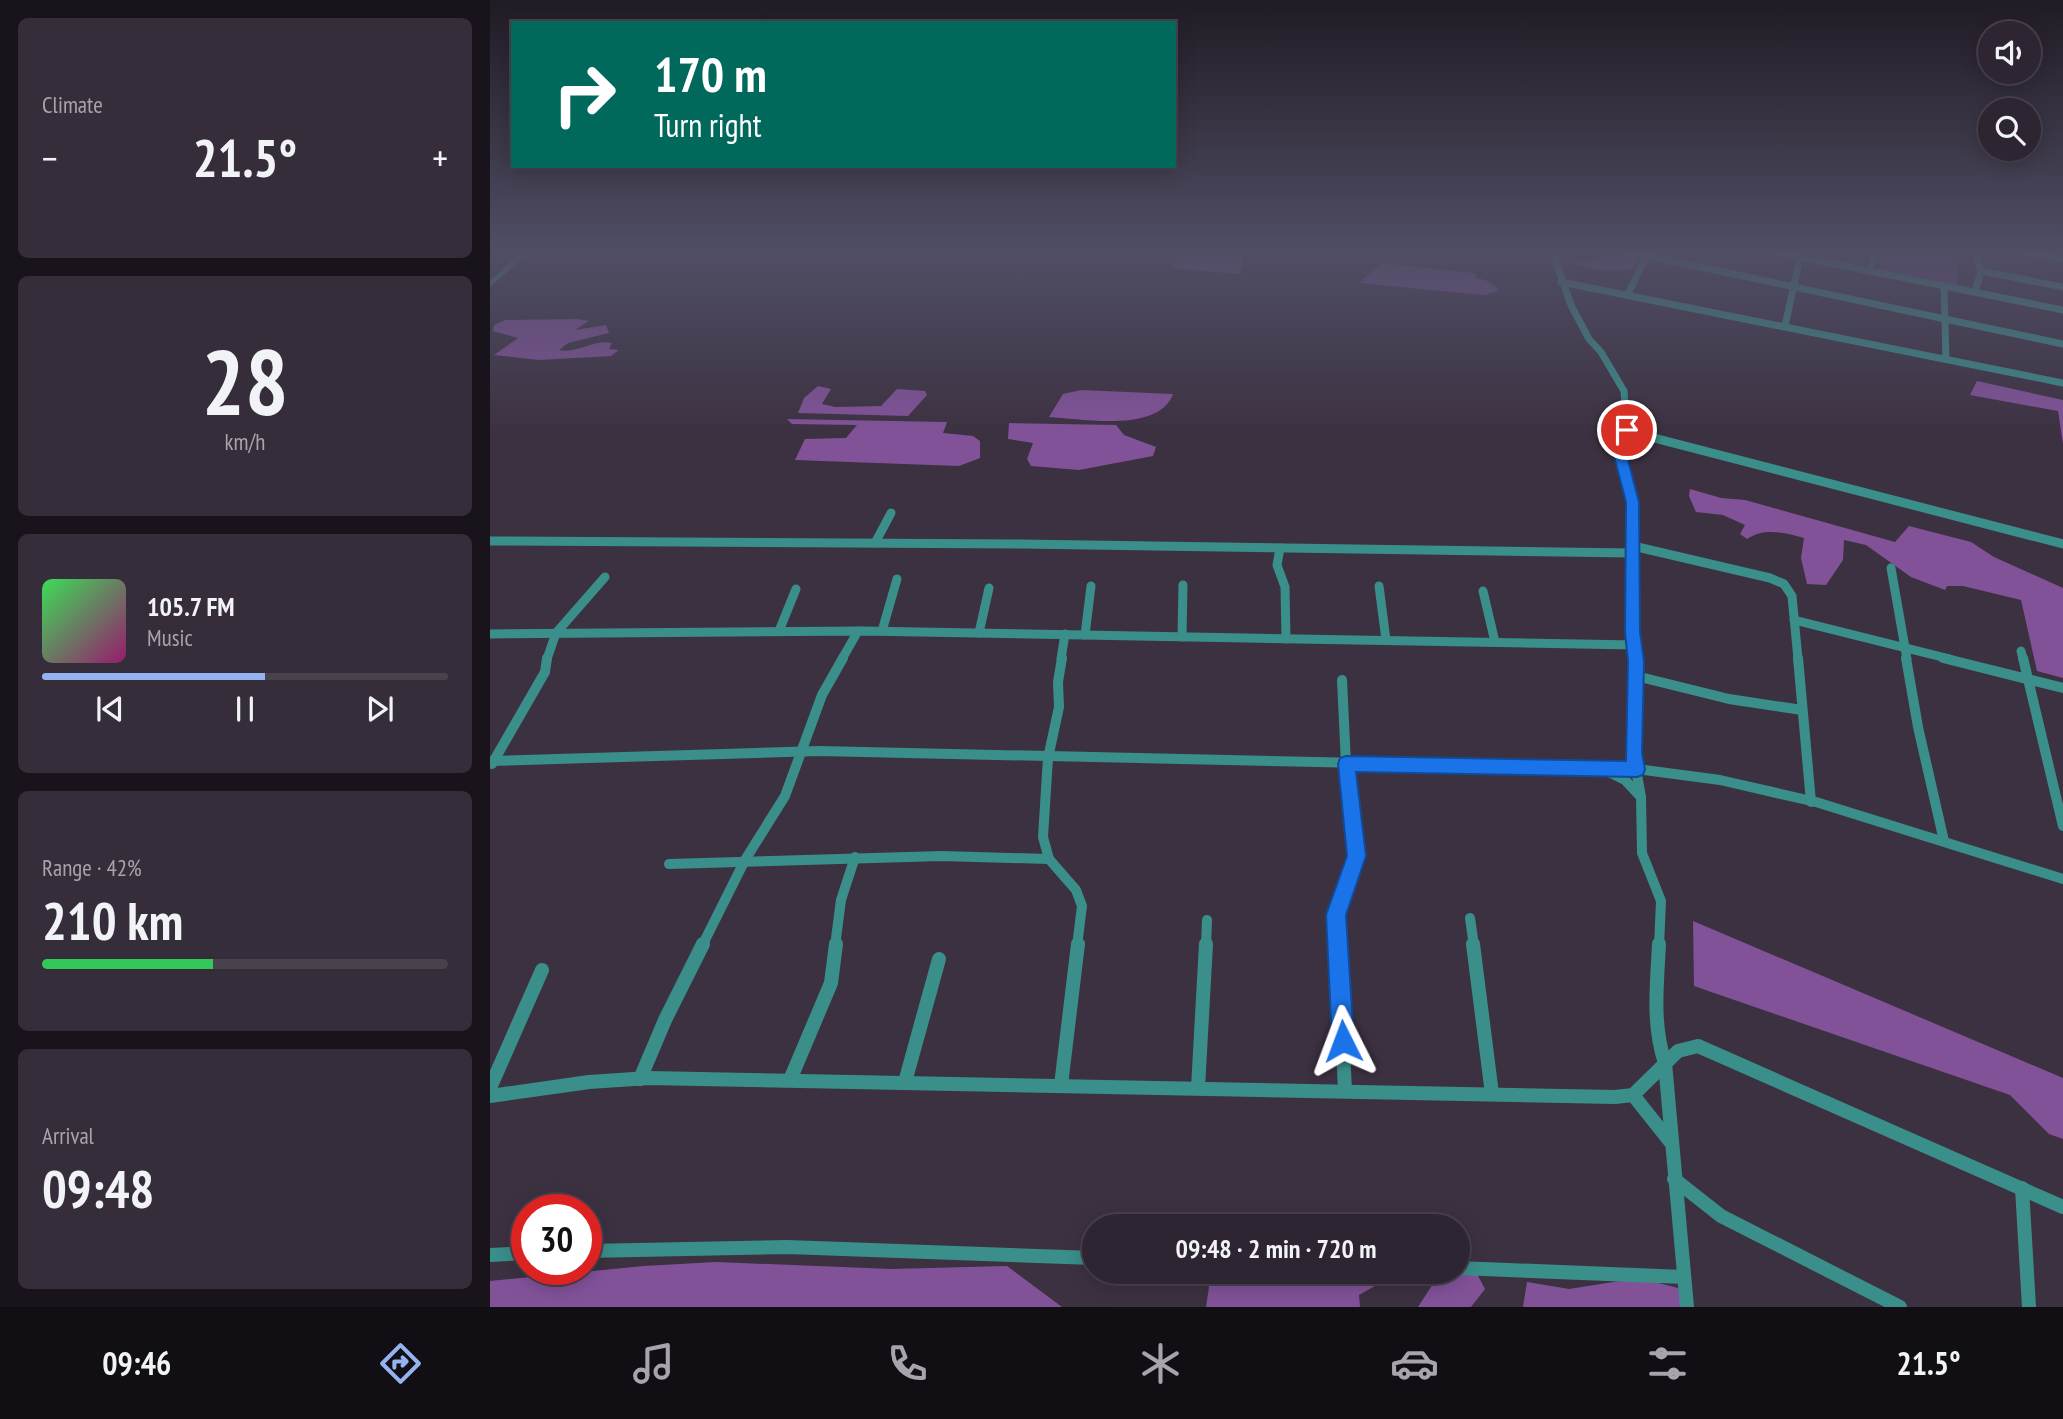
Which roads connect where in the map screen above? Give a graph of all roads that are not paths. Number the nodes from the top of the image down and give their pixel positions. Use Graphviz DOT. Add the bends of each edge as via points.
graph roads {
  1 [pos="1576,312"];
  2 [pos="1716,312"];
  3 [pos="1788,312"];
  4 [pos="1913,312"];
  5 [pos="1945,312"];
  6 [pos="1945,319"];
  7 [pos="1785,326"];
  8 [pos="2063,344"];
  9 [pos="1946,359"];
  10 [pos="2063,383"];
  11 [pos="1627,430"];
  12 [pos="891,513"];
  13 [pos="490,541"];
  14 [pos="876,543"];
  15 [pos="2063,544"];
  16 [pos="1280,548"];
  17 [pos="1633,549"];
  18 [pos="1891,568"];
  19 [pos="605,577"];
  20 [pos="897,579"];
  21 [pos="1183,585"];
  22 [pos="1091,586"];
  23 [pos="1379,586"];
  24 [pos="989,588"];
  25 [pos="796,589"];
  26 [pos="1483,591"];
  27 [pos="1794,620"];
  28 [pos="779,631"];
  29 [pos="858,631"];
  30 [pos="882,631"];
  31 [pos="556,633"];
  32 [pos="979,633"];
  33 [pos="490,634"];
  34 [pos="1065,634"];
  35 [pos="1085,635"];
  36 [pos="1182,637"];
  37 [pos="1286,639"];
  38 [pos="1387,640"];
  39 [pos="1495,642"];
  40 [pos="1634,645"];
  41 [pos="1906,648"];
  42 [pos="2021,652"];
  43 [pos="1636,676"];
  44 [pos="2026,678"];
  45 [pos="1342,680"];
  46 [pos="2063,688"];
  47 [pos="1802,710"];
  48 [pos="800,752"];
  49 [pos="1048,758"];
  50 [pos="491,763"];
  51 [pos="1346,764"];
  52 [pos="1601,768"];
  53 [pos="1637,769"];
  54 [pos="1641,797"];
  55 [pos="1811,802"];
  56 [pos="2063,826"];
  57 [pos="1944,841"];
  58 [pos="855,857"];
  59 [pos="1049,859"];
  60 [pos="745,860"];
  61 [pos="669,864"];
  62 [pos="2063,879"];
  63 [pos="1470,918"];
  64 [pos="1207,920"];
  65 [pos="939,959"];
  66 [pos="542,970"];
  67 [pos="1664,1063"];
  68 [pos="640,1079"];
  69 [pos="790,1080"];
  70 [pos="905,1082"];
  71 [pos="1061,1085"];
  72 [pos="490,1088"];
  73 [pos="1198,1088"];
  74 [pos="1345,1091"];
  75 [pos="1492,1094"];
  76 [pos="1633,1095"];
  77 [pos="490,1096"];
  78 [pos="1672,1145"];
  79 [pos="1674,1179"];
  80 [pos="2022,1188"];
  81 [pos="2063,1207"];
  82 [pos="602,1251"];
  83 [pos="511,1254"];
  84 [pos="490,1255"];
  85 [pos="1082,1258"];
  86 [pos="1470,1268"];
  87 [pos="1684,1277"];
  88 [pos="1687,1307"];
  89 [pos="1900,1307"];
  90 [pos="2029,1307"];
  1 -- 11 [label="street" via="1624,391"];
  2 -- 7 [label="street"];
  3 -- 7 [label="street"];
  4 -- 6 [label="street"];
  5 -- 6 [label="street"];
  6 -- 8 [label="street"];
  6 -- 9 [label="street"];
  7 -- 9 [label="street"];
  9 -- 10 [label="street"];
  11 -- 15 [label="street"];
  11 -- 17 [label="street" via="1621,460 1632,502"];
  12 -- 14 [label="street"];
  13 -- 14 [label="street"];
  14 -- 16 [label="street"];
  16 -- 17 [label="street"];
  16 -- 37 [label="street" via="1277,565 1284,587"];
  17 -- 27 [label="street" via="1784,584 1792,596"];
  17 -- 40 [label="street"];
  18 -- 41 [label="street"];
  19 -- 31 [label="street"];
  20 -- 30 [label="street"];
  21 -- 36 [label="street"];
  22 -- 35 [label="street"];
  23 -- 38 [label="street"];
  24 -- 32 [label="street"];
  25 -- 28 [label="street"];
  26 -- 39 [label="street"];
  27 -- 41 [label="street"];
  27 -- 47 [label="street"];
  28 -- 29 [label="street"];
  28 -- 31 [label="street"];
  29 -- 30 [label="street"];
  29 -- 48 [label="street" via="822,695"];
  30 -- 32 [label="street"];
  31 -- 33 [label="street"];
  31 -- 50 [label="street" via="545,673"];
  32 -- 34 [label="street"];
  34 -- 35 [label="street"];
  34 -- 49 [label="street" via="1059,707"];
  35 -- 36 [label="street"];
  36 -- 37 [label="street"];
  37 -- 38 [label="street"];
  38 -- 39 [label="street"];
  39 -- 40 [label="street"];
  40 -- 43 [label="street"];
  41 -- 44 [label="street"];
  41 -- 57 [label="street" via="1917,727"];
  42 -- 44 [label="street"];
  43 -- 47 [label="street" via="1729,699"];
  43 -- 53 [label="street" via="1633,753"];
  44 -- 46 [label="street"];
  44 -- 56 [label="street"];
  45 -- 51 [label="street"];
  47 -- 55 [label="street"];
  48 -- 49 [label="street"];
  48 -- 50 [label="street"];
  48 -- 60 [label="street" via="785,796"];
  49 -- 51 [label="street"];
  49 -- 59 [label="street" via="1043,837"];
  51 -- 52 [label="street"];
  51 -- 74 [label="street" via="1356,856 1336,915"];
  52 -- 53 [label="street"];
  52 -- 54 [label="street" via="1625,780"];
  53 -- 54 [label="street"];
  53 -- 55 [label="street" via="1730,781"];
  54 -- 67 [label="street" via="1642,853 1661,901 1656,1015"];
  55 -- 57 [label="street"];
  57 -- 62 [label="street"];
  58 -- 59 [label="street"];
  58 -- 60 [label="street"];
  58 -- 69 [label="street" via="841,900 831,983"];
  59 -- 71 [label="street" via="1076,890 1082,906"];
  60 -- 61 [label="street"];
  60 -- 68 [label="street" via="664,1020"];
  63 -- 75 [label="street"];
  64 -- 73 [label="street"];
  65 -- 70 [label="street"];
  66 -- 72 [label="street"];
  67 -- 76 [label="street"];
  67 -- 78 [label="street"];
  67 -- 80 [label="street" via="1678,1051 1698,1046"];
  68 -- 69 [label="street"];
  68 -- 77 [label="street"];
  69 -- 70 [label="street"];
  70 -- 71 [label="street"];
  71 -- 73 [label="street"];
  73 -- 74 [label="street"];
  74 -- 75 [label="street"];
  75 -- 76 [label="street"];
  76 -- 78 [label="street"];
  78 -- 79 [label="street"];
  79 -- 87 [label="street"];
  79 -- 89 [label="street" via="1721,1216"];
  80 -- 81 [label="street"];
  80 -- 90 [label="street"];
  82 -- 85 [label="street" via="787,1247"];
  83 -- 84 [label="street"];
  86 -- 87 [label="street"];
  87 -- 88 [label="street"];
}
